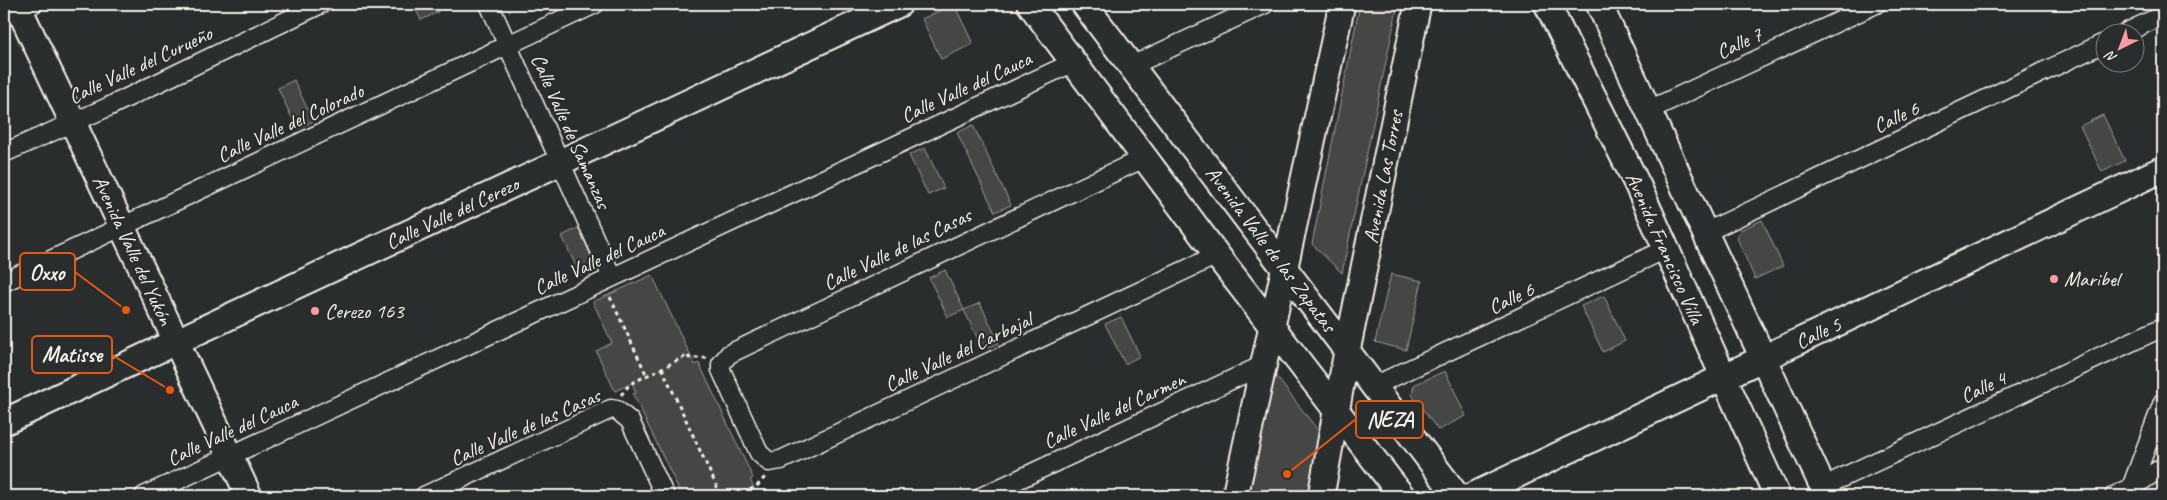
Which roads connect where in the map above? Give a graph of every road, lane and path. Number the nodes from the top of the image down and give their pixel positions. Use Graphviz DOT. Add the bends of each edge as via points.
graph roads {
  1 [pos="321,4"];
  2 [pos="489,4"];
  3 [pos="595,4"];
  4 [pos="899,4"];
  5 [pos="1030,4"];
  6 [pos="1084,4"];
  7 [pos="1265,4"];
  8 [pos="1342,4"];
  9 [pos="1418,4"];
  10 [pos="1547,4"];
  11 [pos="1599,4"];
  12 [pos="1876,4"];
  13 [pos="19,9"];
  14 [pos="2163,15"];
  15 [pos="2144,24"];
  16 [pos="508,45"];
  17 [pos="2094,48"];
  18 [pos="1074,62"];
  19 [pos="1131,66"];
  20 [pos="1649,110"];
  21 [pos="72,121"];
  22 [pos="4,153"];
  23 [pos="1144,158"];
  24 [pos="561,162"];
  25 [pos="1674,166"];
  26 [pos="2163,169"];
  27 [pos="1638,186"];
  28 [pos="122,227"];
  29 [pos="1706,232"];
  30 [pos="1666,249"];
  31 [pos="1216,255"];
  32 [pos="1283,268"];
  33 [pos="607,280"];
  34 [pos="4,282"];
  35 [pos="1271,323"];
  36 [pos="2163,327"];
  37 [pos="176,342"];
  38 [pos="1347,351"];
  39 [pos="1763,359"];
  40 [pos="721,364"];
  41 [pos="1263,365"];
  42 [pos="662,368"];
  43 [pos="647,376"];
  44 [pos="1723,377"];
  45 [pos="1374,386"];
  46 [pos="2163,402"];
  47 [pos="617,410"];
  48 [pos="1338,412"];
  49 [pos="4,422"];
  50 [pos="230,456"];
  51 [pos="769,462"];
  52 [pos="2163,467"];
  53 [pos="1825,492"];
  54 [pos="2130,492"];
  55 [pos="144,496"];
  56 [pos="249,496"];
  57 [pos="424,496"];
  58 [pos="665,496"];
  59 [pos="721,496"];
  60 [pos="734,496"];
  61 [pos="983,496"];
  62 [pos="1235,496"];
  63 [pos="1321,496"];
  64 [pos="1402,496"];
  65 [pos="1457,496"];
  66 [pos="1472,496"];
  67 [pos="1776,496"];
  68 [pos="2114,496"];
  1 -- 21 [label="street, Calle Valle del Curueño" via="108,107"];
  2 -- 16 [label="street, Calle Valle de Samanzas"];
  3 -- 16 [label="street, Calle Valle del Colorado"];
  4 -- 24 [label="street, Calle Valle del Cerezo"];
  5 -- 18 [label="street"];
  6 -- 19 [label="street, Avenida Valle de las Zapatas"];
  7 -- 19 [label="street"];
  8 -- 32 [label="street"];
  9 -- 38 [label="street, Avenida Las Torres"];
  10 -- 27 [label="street, Avenida Francisco Villa"];
  11 -- 20 [label="street, Avenida Francisco Villa"];
  12 -- 20 [label="street, Calle 7"];
  13 -- 21 [label="street, Avenida Valle del Yukón"];
  14 -- 15 [label="street"];
  16 -- 24 [label="street, Calle Valle de Samanzas"];
  16 -- 28 [label="street, Calle Valle del Colorado"];
  17 -- 29 [label="street, Calle 6"];
  18 -- 23 [label="street"];
  18 -- 33 [label="street, Calle Valle del Cauca"];
  19 -- 32 [label="street, Avenida Valle de las Zapatas"];
  20 -- 25 [label="street, Avenida Francisco Villa"];
  21 -- 22 [label="street, Calle Valle del Curueño"];
  21 -- 28 [label="street, Avenida Valle del Yukón"];
  23 -- 31 [label="street"];
  23 -- 40 [label="street, Calle Valle de las Casas" via="729,354"];
  24 -- 33 [label="street, Calle Valle de Samanzas"];
  24 -- 37 [label="street, Calle Valle del Cerezo"];
  25 -- 27 [label="street"];
  25 -- 29 [label="street, Avenida Francisco Villa"];
  26 -- 39 [label="street, Calle 5"];
  27 -- 30 [label="street, Avenida Francisco Villa"];
  28 -- 34 [label="street, Calle Valle del Colorado"];
  28 -- 37 [label="street, Avenida Valle del Yukón"];
  29 -- 39 [label="street, Avenida Francisco Villa"];
  30 -- 44 [label="street, Avenida Francisco Villa"];
  30 -- 45 [label="street, Calle 6"];
  31 -- 35 [label="street"];
  31 -- 51 [label="street, Calle Valle del Carbajal" via="781,460"];
  32 -- 35 [label="street"];
  32 -- 38 [label="street, Avenida Valle de las Zapatas"];
  33 -- 43 [label="path"];
  33 -- 50 [label="street, Calle Valle del Cauca"];
  35 -- 41 [label="street"];
  35 -- 48 [label="street"];
  36 -- 53 [label="street, Calle 4"];
  37 -- 49 [label="street, Calle Valle del Cerezo"];
  37 -- 50 [label="street, Avenida Valle del Yukón"];
  38 -- 45 [label="street, Avenida Valle de las Zapatas"];
  38 -- 48 [label="street, Avenida Las Torres"];
  39 -- 44 [label="street, Calle 5"];
  39 -- 53 [label="street, Avenida Francisco Villa"];
  40 -- 42 [label="path" via="704,357 689,358 688,355"];
  40 -- 51 [label="street" via="723,376 758,453"];
  41 -- 61 [label="street, Calle Valle del Carmen"];
  41 -- 62 [label="street"];
  42 -- 43 [label="path"];
  42 -- 59 [label="path"];
  43 -- 47 [label="path" via="625,389"];
  44 -- 66 [label="street, Calle 5"];
  44 -- 67 [label="street, Avenida Francisco Villa"];
  45 -- 65 [label="street, Avenida Valle de las Zapatas"];
  46 -- 54 [label="street"];
  47 -- 57 [label="street, Calle Valle de las Casas" via="606,411"];
  47 -- 58 [label="street, Calle Valle de las Casas" via="630,421"];
  48 -- 63 [label="street, Avenida Las Torres"];
  48 -- 64 [label="street"];
  50 -- 55 [label="street, Calle Valle del Cauca"];
  50 -- 56 [label="street, Avenida Valle del Yukón"];
  51 -- 60 [label="path" via="764,479"];
  52 -- 54 [label="street"];
  54 -- 68 [label="street"];
}
